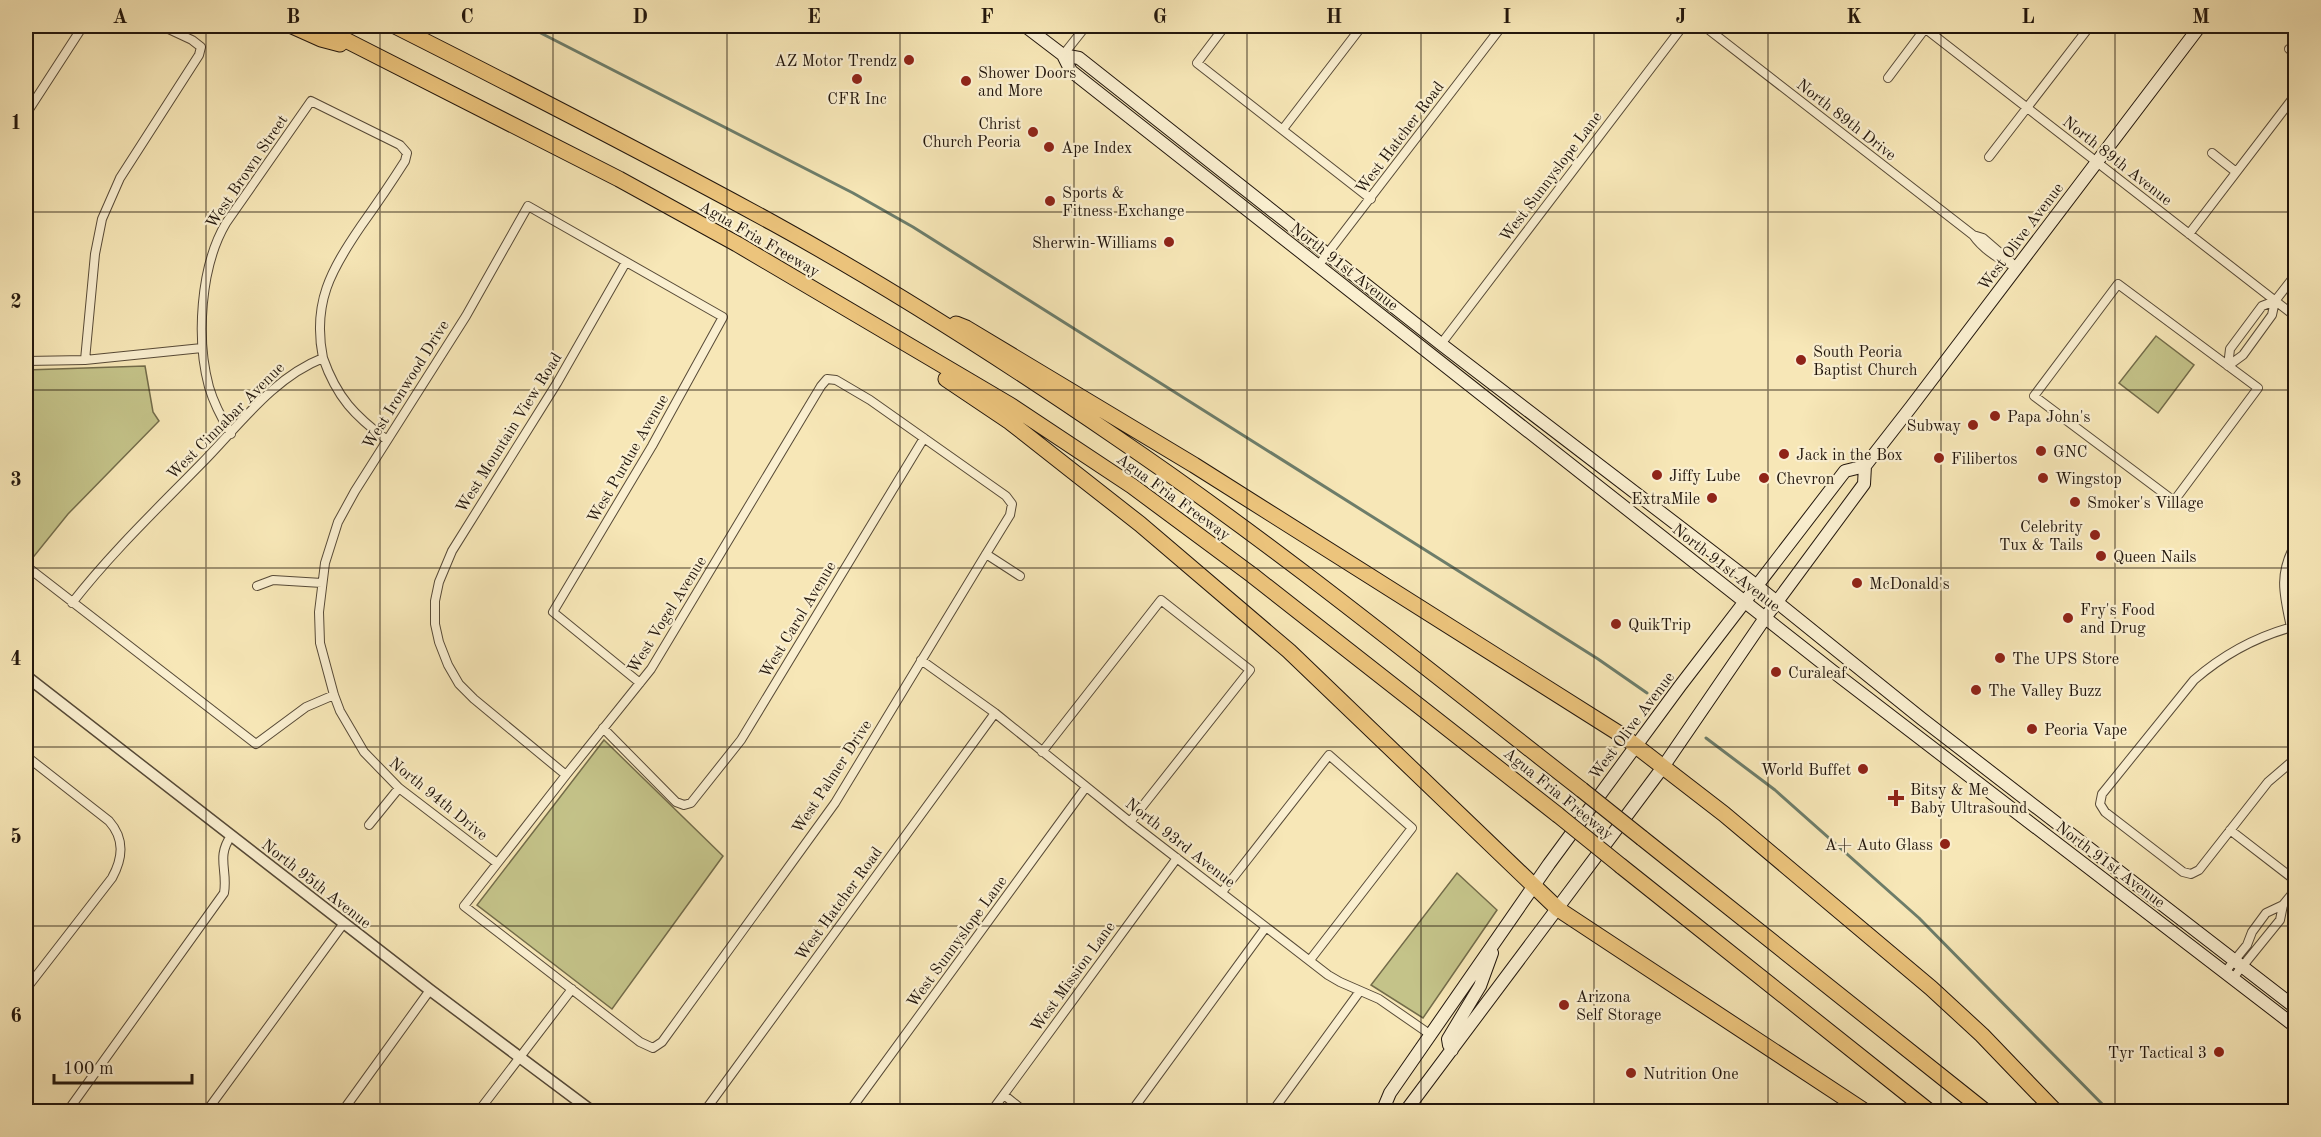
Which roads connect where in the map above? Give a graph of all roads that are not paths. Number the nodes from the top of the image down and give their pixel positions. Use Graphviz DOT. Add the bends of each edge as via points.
graph roads {
  1 [pos="83,26"];
  2 [pos="162,26"];
  3 [pos="292,26"];
  4 [pos="318,26"];
  5 [pos="395,26"];
  6 [pos="1024,26"];
  7 [pos="1086,26"];
  8 [pos="1225,26"];
  9 [pos="1362,26"];
  10 [pos="1502,26"];
  11 [pos="1683,26"];
  12 [pos="1704,26"];
  13 [pos="1925,26"];
  14 [pos="2090,26"];
  15 [pos="2200,26"];
  16 [pos="369,51"];
  17 [pos="1063,55"];
  18 [pos="1888,78"];
  19 [pos="2295,94"];
  20 [pos="2027,108"];
  21 [pos="26,114"];
  22 [pos="1283,129"];
  23 [pos="2212,153"];
  24 [pos="1199,154"];
  25 [pos="1989,158"];
  26 [pos="2096,163"];
  27 [pos="1191,165"];
  28 [pos="2236,171"];
  29 [pos="1371,199"];
  30 [pos="2188,234"];
  31 [pos="737,244"];
  32 [pos="1327,255"];
  33 [pos="626,262"];
  34 [pos="1318,266"];
  35 [pos="2016,267"];
  36 [pos="2295,274"];
  37 [pos="2275,301"];
  38 [pos="915,307"];
  39 [pos="2295,317"];
  40 [pos="2248,325"];
  41 [pos="2259,334"];
  42 [pos="1441,344"];
  43 [pos="202,348"];
  44 [pos="1432,356"];
  45 [pos="323,358"];
  46 [pos="85,360"];
  47 [pos="26,361"];
  48 [pos="2228,366"];
  49 [pos="1546,425"];
  50 [pos="231,434"];
  51 [pos="1536,437"];
  52 [pos="924,438"];
  53 [pos="387,440"];
  54 [pos="1865,466"];
  55 [pos="1639,495"];
  56 [pos="1627,510"];
  57 [pos="2295,543"];
  58 [pos="986,554"];
  59 [pos="26,566"];
  60 [pos="1020,576"];
  61 [pos="322,583"];
  62 [pos="257,586"];
  63 [pos="1757,586"];
  64 [pos="1745,602"];
  65 [pos="1777,602"];
  66 [pos="72,603"];
  67 [pos="1765,618"];
  68 [pos="2293,627"];
  69 [pos="921,660"];
  70 [pos="26,676"];
  71 [pos="640,684"];
  72 [pos="334,695"];
  73 [pos="994,713"];
  74 [pos="603,728"];
  75 [pos="1636,746"];
  76 [pos="1042,752"];
  77 [pos="26,756"];
  78 [pos="2295,758"];
  79 [pos="1663,767"];
  80 [pos="566,775"];
  81 [pos="1086,787"];
  82 [pos="399,788"];
  83 [pos="1130,822"];
  84 [pos="369,825"];
  85 [pos="2230,830"];
  86 [pos="231,836"];
  87 [pos="1177,858"];
  88 [pos="497,863"];
  89 [pos="2295,881"];
  90 [pos="1533,886"];
  91 [pos="2295,890"];
  92 [pos="1222,892"];
  93 [pos="2283,905"];
  94 [pos="1558,909"];
  95 [pos="344,923"];
  96 [pos="1266,927"];
  97 [pos="1495,943"];
  98 [pos="1310,960"];
  99 [pos="2238,964"];
  100 [pos="2229,975"];
  101 [pos="27,984"];
  102 [pos="572,989"];
  103 [pos="430,990"];
  104 [pos="1360,991"];
  105 [pos="2295,1008"];
  106 [pos="2295,1027"];
  107 [pos="1431,1035"];
  108 [pos="1452,1050"];
  109 [pos="518,1057"];
  110 [pos="1004,1095"];
  111 [pos="67,1112"];
  112 [pos="206,1112"];
  113 [pos="342,1112"];
  114 [pos="478,1112"];
  115 [pos="593,1112"];
  116 [pos="704,1112"];
  117 [pos="849,1112"];
  118 [pos="991,1112"];
  119 [pos="1025,1112"];
  120 [pos="1131,1112"];
  121 [pos="1272,1112"];
  122 [pos="1382,1112"];
  123 [pos="1405,1112"];
  124 [pos="1866,1112"];
  125 [pos="1930,1112"];
  126 [pos="1986,1112"];
  127 [pos="2056,1112"];
  1 -- 21 [label="street"];
  2 -- 46 [label="street" via="201,47 120,178 102,219"];
  3 -- 16 [label="highway" via="321,39"];
  4 -- 16 [label="highway, Agua Fria Freeway"];
  5 -- 38 [label="highway, Agua Fria Freeway" via="677,171"];
  6 -- 17 [label="main road, North 91st Avenue"];
  7 -- 17 [label="street"];
  8 -- 22 [label="street" via="1197,63"];
  9 -- 22 [label="street"];
  10 -- 29 [label="street, West Hatcher Road"];
  11 -- 42 [label="street, West Sunnyslope Lane"];
  12 -- 35 [label="street, North 89th Drive" via="2000,260"];
  13 -- 18 [label="street"];
  13 -- 20 [label="street, North 89th Avenue"];
  14 -- 20 [label="street"];
  15 -- 26 [label="main road, West Olive Avenue"];
  16 -- 31 [label="highway, Agua Fria Freeway"];
  17 -- 24 [label="main road, North 91st Avenue" via="1079,58"];
  17 -- 27 [label="main road, North 91st Avenue" via="1071,71"];
  19 -- 28 [label="street"];
  20 -- 25 [label="street"];
  20 -- 26 [label="street, North 89th Avenue"];
  22 -- 29 [label="street"];
  23 -- 28 [label="street"];
  24 -- 27 [label="main road"];
  24 -- 32 [label="main road, North 91st Avenue"];
  26 -- 30 [label="street, North 89th Avenue"];
  26 -- 35 [label="main road, West Olive Avenue"];
  27 -- 34 [label="main road, North 91st Avenue"];
  28 -- 30 [label="street"];
  29 -- 32 [label="street, West Hatcher Road"];
  30 -- 37 [label="street, North 89th Avenue"];
  31 -- 90 [label="highway" via="986,405 1132,518 1306,667"];
  31 -- 125 [label="highway, Agua Fria Freeway, bridge" via="1010,405 1132,486 1558,815"];
  32 -- 34 [label="street, West Hatcher Road"];
  32 -- 42 [label="main road, North 91st Avenue"];
  33 -- 53 [label="street, West Ironwood Drive" via="528,206 466,316"];
  33 -- 71 [label="street, West Purdue Avenue" via="723,317 553,612"];
  33 -- 80 [label="street, West Mountain View Road" via="558,384 452,551 435,601 441,649 459,684"];
  34 -- 44 [label="main road, North 91st Avenue"];
  35 -- 54 [label="main road, West Olive Avenue"];
  36 -- 37 [label="street"];
  37 -- 39 [label="street, North 89th Avenue"];
  37 -- 40 [label="street" via="2262,306"];
  37 -- 41 [label="street" via="2272,315"];
  38 -- 75 [label="highway" via="966,328 1194,465"];
  38 -- 126 [label="highway, Agua Fria Freeway, bridge" via="1119,439 1229,517 1582,790"];
  40 -- 41 [label="street"];
  40 -- 48 [label="street" via="2230,349"];
  41 -- 48 [label="street" via="2243,355"];
  42 -- 44 [label="main road"];
  42 -- 49 [label="main road, North 91st Avenue"];
  43 -- 45 [label="street, West Brown Street" via="207,273 219,234 311,101 400,145 407,153 331,274 321,309"];
  43 -- 46 [label="street"];
  43 -- 50 [label="street, West Brown Street" via="209,388"];
  44 -- 51 [label="main road, North 91st Avenue"];
  45 -- 50 [label="street, West Cinnabar Avenue" via="281,382"];
  45 -- 53 [label="street" via="344,401"];
  46 -- 47 [label="street"];
  48 -- 48 [label="street" via="2258,388 2174,501 2034,396 2118,284"];
  49 -- 51 [label="main road"];
  49 -- 55 [label="main road, North 91st Avenue"];
  50 -- 66 [label="street, West Cinnabar Avenue" via="101,566"];
  51 -- 56 [label="main road, North 91st Avenue"];
  52 -- 58 [label="street, West Palmer Drive" via="1012,504"];
  52 -- 71 [label="street, West Vogel Avenue" via="862,394 828,379"];
  52 -- 74 [label="street, West Carol Avenue" via="741,740 691,803 676,802"];
  53 -- 61 [label="street, West Ironwood Drive" via="338,522 328,548"];
  54 -- 63 [label="main road, West Olive Avenue" via="1845,471"];
  54 -- 65 [label="main road, West Olive Avenue" via="1864,484"];
  55 -- 56 [label="main road"];
  55 -- 63 [label="main road, North 91st Avenue"];
  56 -- 64 [label="main road, North 91st Avenue"];
  57 -- 68 [label="street" via="2283,578"];
  58 -- 60 [label="street"];
  58 -- 69 [label="street, West Palmer Drive"];
  59 -- 66 [label="street"];
  61 -- 62 [label="street" via="273,580"];
  61 -- 72 [label="street, North 94th Drive" via="320,643"];
  63 -- 64 [label="main road, West Olive Avenue"];
  63 -- 65 [label="main road, North 91st Avenue"];
  64 -- 67 [label="main road, North 91st Avenue"];
  64 -- 75 [label="main road, West Olive Avenue"];
  65 -- 67 [label="main road, West Olive Avenue"];
  65 -- 99 [label="main road, North 91st Avenue"];
  66 -- 72 [label="street" via="256,744 306,707"];
  67 -- 79 [label="main road, West Olive Avenue"];
  67 -- 100 [label="main road, North 91st Avenue"];
  68 -- 85 [label="street" via="2251,641 2210,666 2194,680 2102,794 2100,804 2105,812 2183,872 2199,870"];
  69 -- 73 [label="street, North 93rd Avenue"];
  69 -- 102 [label="street, West Palmer Drive" via="829,812 662,1042 653,1048 640,1042"];
  70 -- 86 [label="street, North 95th Avenue"];
  71 -- 74 [label="street, West Vogel Avenue"];
  72 -- 82 [label="street, North 94th Drive" via="364,752"];
  73 -- 76 [label="street, North 93rd Avenue"];
  73 -- 116 [label="street, West Hatcher Road"];
  74 -- 80 [label="street, West Vogel Avenue"];
  75 -- 79 [label="highway"];
  75 -- 90 [label="main road, West Olive Avenue"];
  76 -- 81 [label="street, North 93rd Avenue"];
  76 -- 83 [label="street" via="1161,600 1250,670"];
  77 -- 101 [label="street" via="109,821 121,847 112,878"];
  78 -- 85 [label="street" via="2268,782"];
  79 -- 94 [label="main road, West Olive Avenue"];
  79 -- 127 [label="highway" via="1931,988"];
  80 -- 88 [label="street, West Vogel Avenue"];
  81 -- 83 [label="street, North 93rd Avenue"];
  81 -- 117 [label="street, West Sunnyslope Lane"];
  82 -- 84 [label="street"];
  82 -- 88 [label="street, North 94th Drive"];
  83 -- 87 [label="street, North 93rd Avenue"];
  85 -- 89 [label="street"];
  86 -- 95 [label="street, North 95th Avenue"];
  86 -- 111 [label="street" via="222,855 224,893"];
  87 -- 92 [label="street, North 93rd Avenue"];
  87 -- 110 [label="street, West Mission Lane"];
  88 -- 102 [label="street, West Vogel Avenue" via="464,906"];
  90 -- 94 [label="highway"];
  90 -- 97 [label="main road, West Olive Avenue"];
  91 -- 93 [label="street"];
  92 -- 96 [label="street, North 93rd Avenue"];
  92 -- 98 [label="street" via="1329,755 1412,828"];
  93 -- 99 [label="street" via="2280,920"];
  93 -- 99 [label="street" via="2266,913"];
  94 -- 108 [label="main road, West Olive Avenue"];
  94 -- 124 [label="highway"];
  95 -- 103 [label="street, North 95th Avenue"];
  95 -- 112 [label="street"];
  96 -- 98 [label="street, North 93rd Avenue"];
  96 -- 120 [label="street"];
  97 -- 107 [label="main road, West Olive Avenue"];
  97 -- 108 [label="main road" via="1480,986 1448,1039"];
  98 -- 104 [label="street, North 93rd Avenue"];
  99 -- 100 [label="street"];
  99 -- 105 [label="main road, North 91st Avenue"];
  100 -- 106 [label="main road, North 91st Avenue"];
  102 -- 109 [label="street"];
  103 -- 109 [label="street, North 95th Avenue"];
  103 -- 113 [label="street"];
  104 -- 107 [label="street, North 93rd Avenue" via="1379,999"];
  104 -- 121 [label="street"];
  107 -- 122 [label="main road, West Olive Avenue" via="1390,1093"];
  108 -- 123 [label="main road, West Olive Avenue"];
  109 -- 114 [label="street"];
  109 -- 115 [label="street, North 95th Avenue"];
  110 -- 118 [label="street, West Mission Lane"];
  110 -- 119 [label="street"];
}
